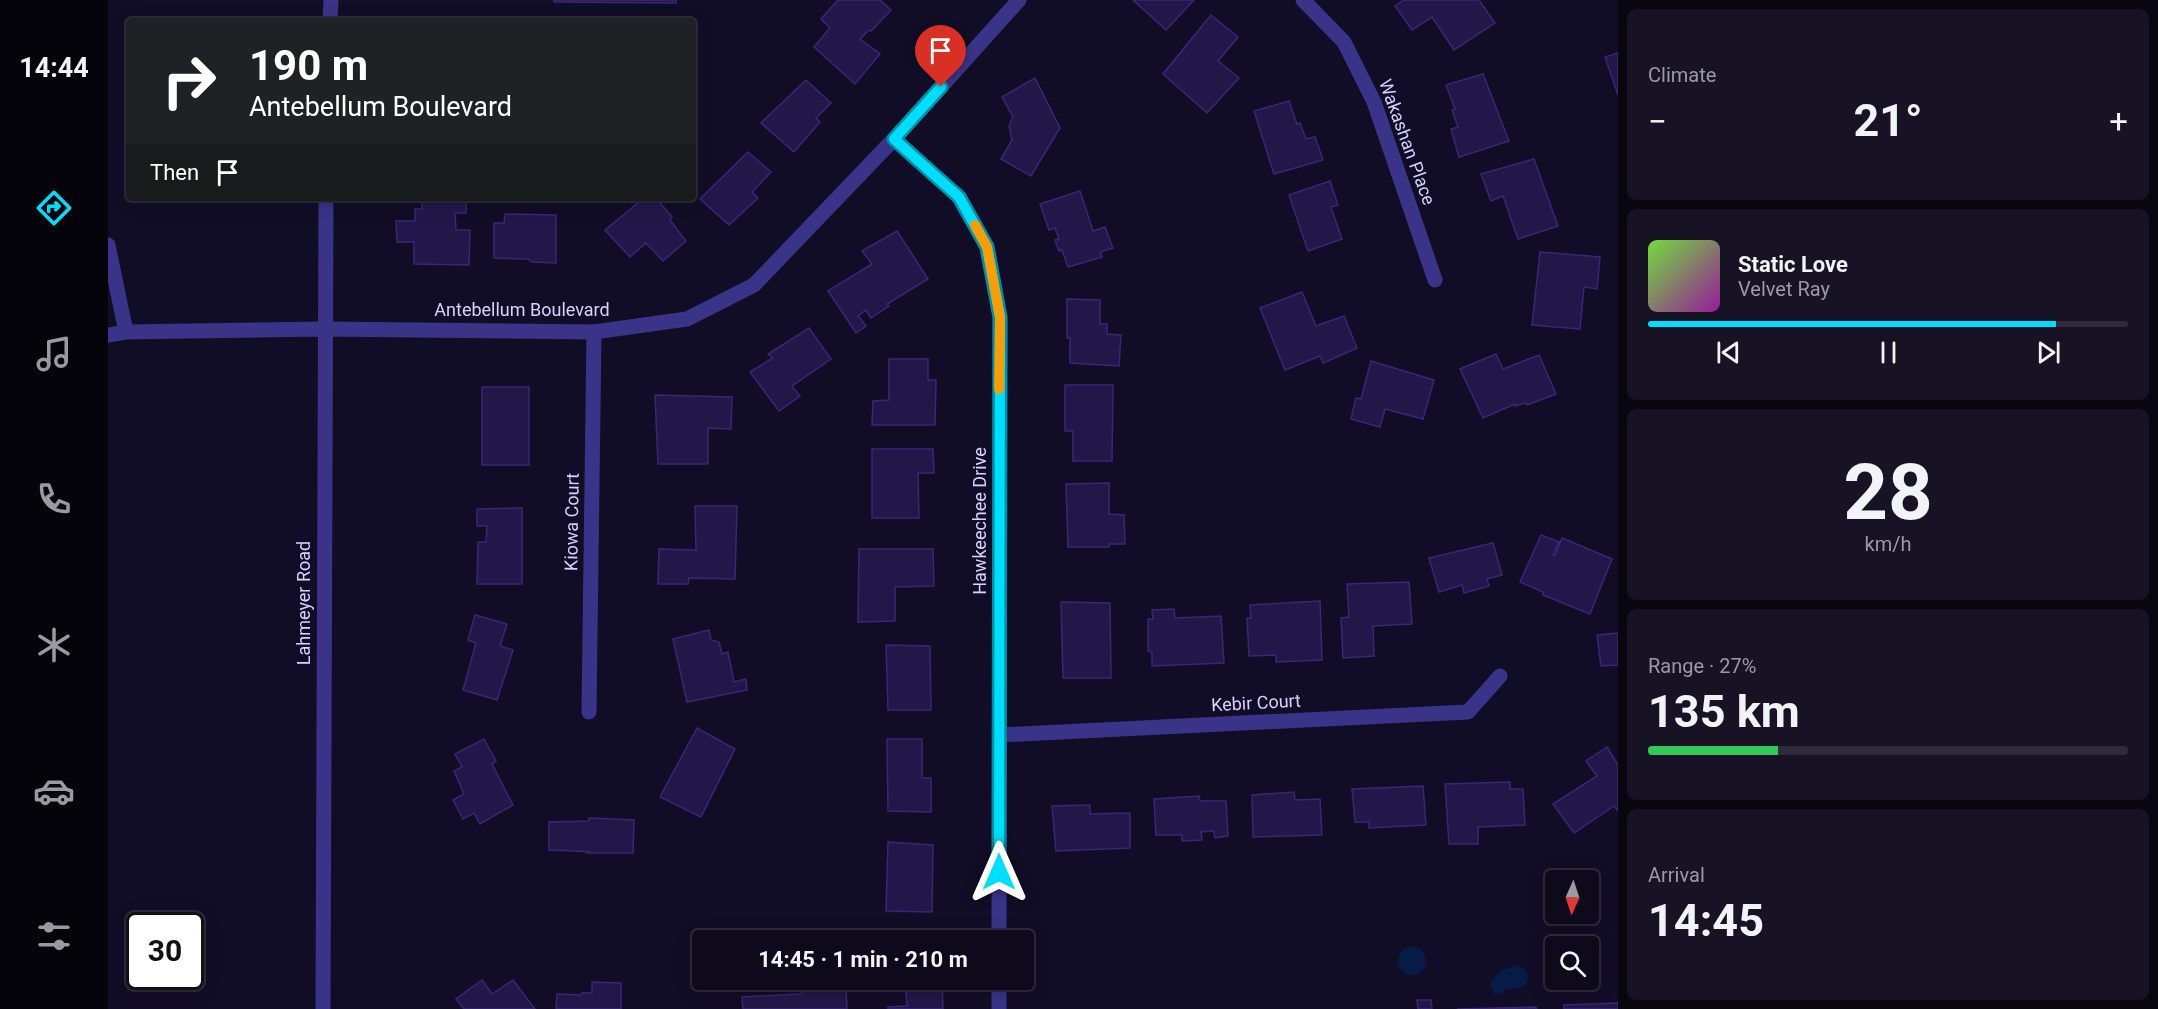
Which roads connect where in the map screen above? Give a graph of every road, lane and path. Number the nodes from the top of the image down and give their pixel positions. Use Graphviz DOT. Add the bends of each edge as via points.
graph roads {
  1 [pos="331,0"];
  2 [pos="1019,0"];
  3 [pos="1303,0"];
  4 [pos="330,18"];
  5 [pos="894,139"];
  6 [pos="326,201"];
  7 [pos="108,244"];
  8 [pos="1435,280"];
  9 [pos="325,329"];
  10 [pos="126,332"];
  11 [pos="594,332"];
  12 [pos="108,335"];
  13 [pos="1500,676"];
  14 [pos="589,712"];
  15 [pos="999,735"];
  16 [pos="999,930"];
  17 [pos="999,990"];
  18 [pos="323,1009"];
  19 [pos="999,1009"];
  1 -- 4 [label="street"];
  2 -- 5 [label="street, Antebellum Boulevard"];
  3 -- 8 [label="street, Wakashan Place" via="1344,42 1374,102"];
  5 -- 11 [label="street, Antebellum Boulevard" via="754,285 687,319"];
  5 -- 15 [label="street, Hawkeechee Drive" via="959,197 987,247 996,294 1000,317"];
  6 -- 9 [label="street, Lahmeyer Road"];
  7 -- 10 [label="street"];
  9 -- 10 [label="street, Antebellum Boulevard"];
  9 -- 11 [label="street, Antebellum Boulevard"];
  9 -- 18 [label="street, Lahmeyer Road"];
  10 -- 12 [label="street, Antebellum Boulevard"];
  11 -- 14 [label="street, Kiowa Court"];
  13 -- 15 [label="street, Kebir Court" via="1468,712"];
  15 -- 16 [label="street, Hawkeechee Drive"];
  17 -- 19 [label="street"];
}
